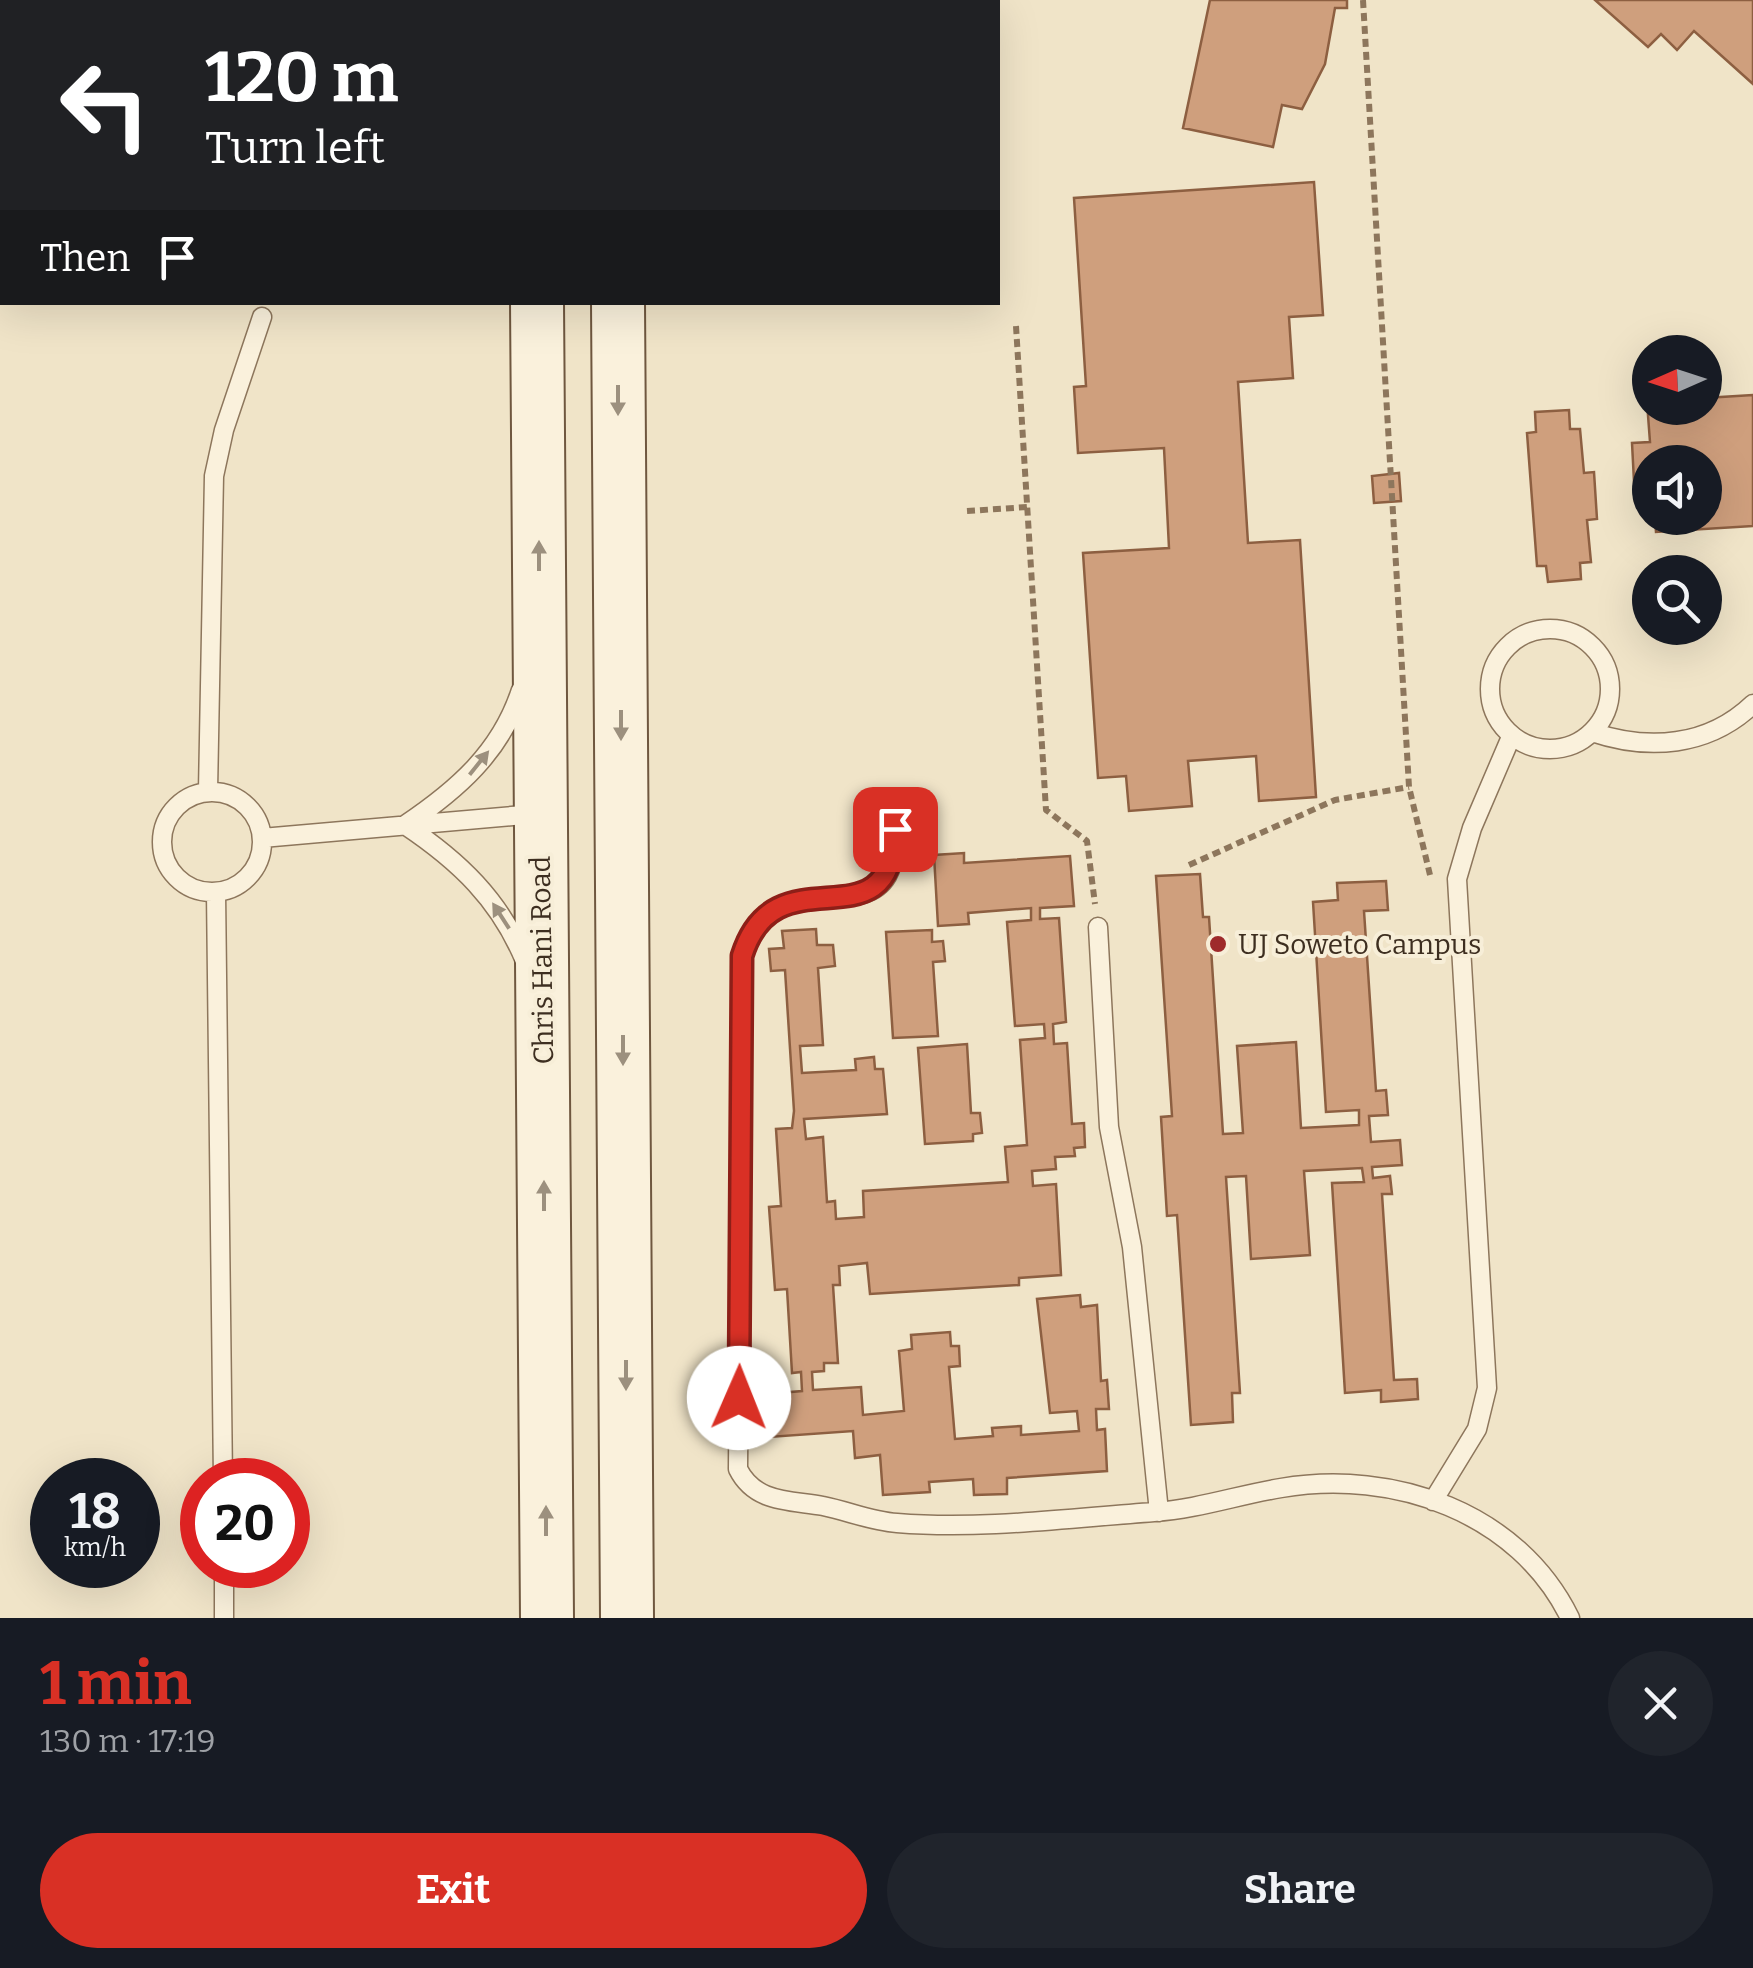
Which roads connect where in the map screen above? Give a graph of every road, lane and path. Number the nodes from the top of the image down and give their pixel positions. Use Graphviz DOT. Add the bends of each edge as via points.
graph roads {
  1 [pos="1364,0"];
  2 [pos="538,305"];
  3 [pos="618,305"];
  4 [pos="262,317"];
  5 [pos="1016,326"];
  6 [pos="1028,506"];
  7 [pos="968,511"];
  8 [pos="540,632"];
  9 [pos="1753,704"];
  10 [pos="1592,732"];
  11 [pos="1511,737"];
  12 [pos="1409,787"];
  13 [pos="208,792"];
  14 [pos="895,807"];
  15 [pos="541,814"];
  16 [pos="405,826"];
  17 [pos="262,838"];
  18 [pos="1189,865"];
  19 [pos="1431,880"];
  20 [pos="216,892"];
  21 [pos="1098,927"];
  22 [pos="542,1004"];
  23 [pos="223,1458"];
  24 [pos="1433,1502"];
  25 [pos="1159,1512"];
  26 [pos="224,1588"];
  27 [pos="224,1618"];
  28 [pos="547,1618"];
  29 [pos="628,1618"];
  30 [pos="1570,1618"];
  1 -- 12 [label="path"];
  8 -- 2 [label="main road, Chris Hani Road, one-way"];
  3 -- 29 [label="main road, one-way"];
  4 -- 13 [label="lane" via="214,476"];
  5 -- 6 [label="path"];
  6 -- 7 [label="path"];
  6 -- 21 [label="path" via="1046,810 1087,841"];
  8 -- 15 [label="main road, Chris Hani Road"];
  16 -- 8 [label="lane, one-way" via="456,790 501,735"];
  9 -- 10 [label="lane" via="1709,734 1686,740 1624,743"];
  10 -- 11 [label="lane" via="1547,751"];
  10 -- 11 [label="lane" via="1608,708 1606,667 1580,636 1541,629 1514,641 1494,664 1490,704"];
  11 -- 24 [label="lane" via="1457,879 1485,1409"];
  12 -- 18 [label="path" via="1335,800"];
  12 -- 19 [label="path"];
  13 -- 17 [label="lane" via="238,799"];
  13 -- 20 [label="lane" via="180,804 162,846 174,874 200,891"];
  14 -- 25 [label="lane" via="894,852 882,882 866,892 778,906 755,925 742,956 738,1469 756,1493 892,1522"];
  15 -- 16 [label="lane"];
  15 -- 22 [label="main road, Chris Hani Road"];
  16 -- 17 [label="lane"];
  22 -- 16 [label="lane, one-way" via="517,942 478,881"];
  17 -- 20 [label="lane" via="245,880"];
  20 -- 23 [label="lane"];
  21 -- 25 [label="lane" via="1110,1127 1132,1247"];
  28 -- 22 [label="main road, Chris Hani Road, one-way"];
  24 -- 25 [label="lane" via="1379,1484 1324,1483"];
  24 -- 30 [label="lane" via="1494,1528 1531,1558"];
  26 -- 27 [label="lane"];
}
